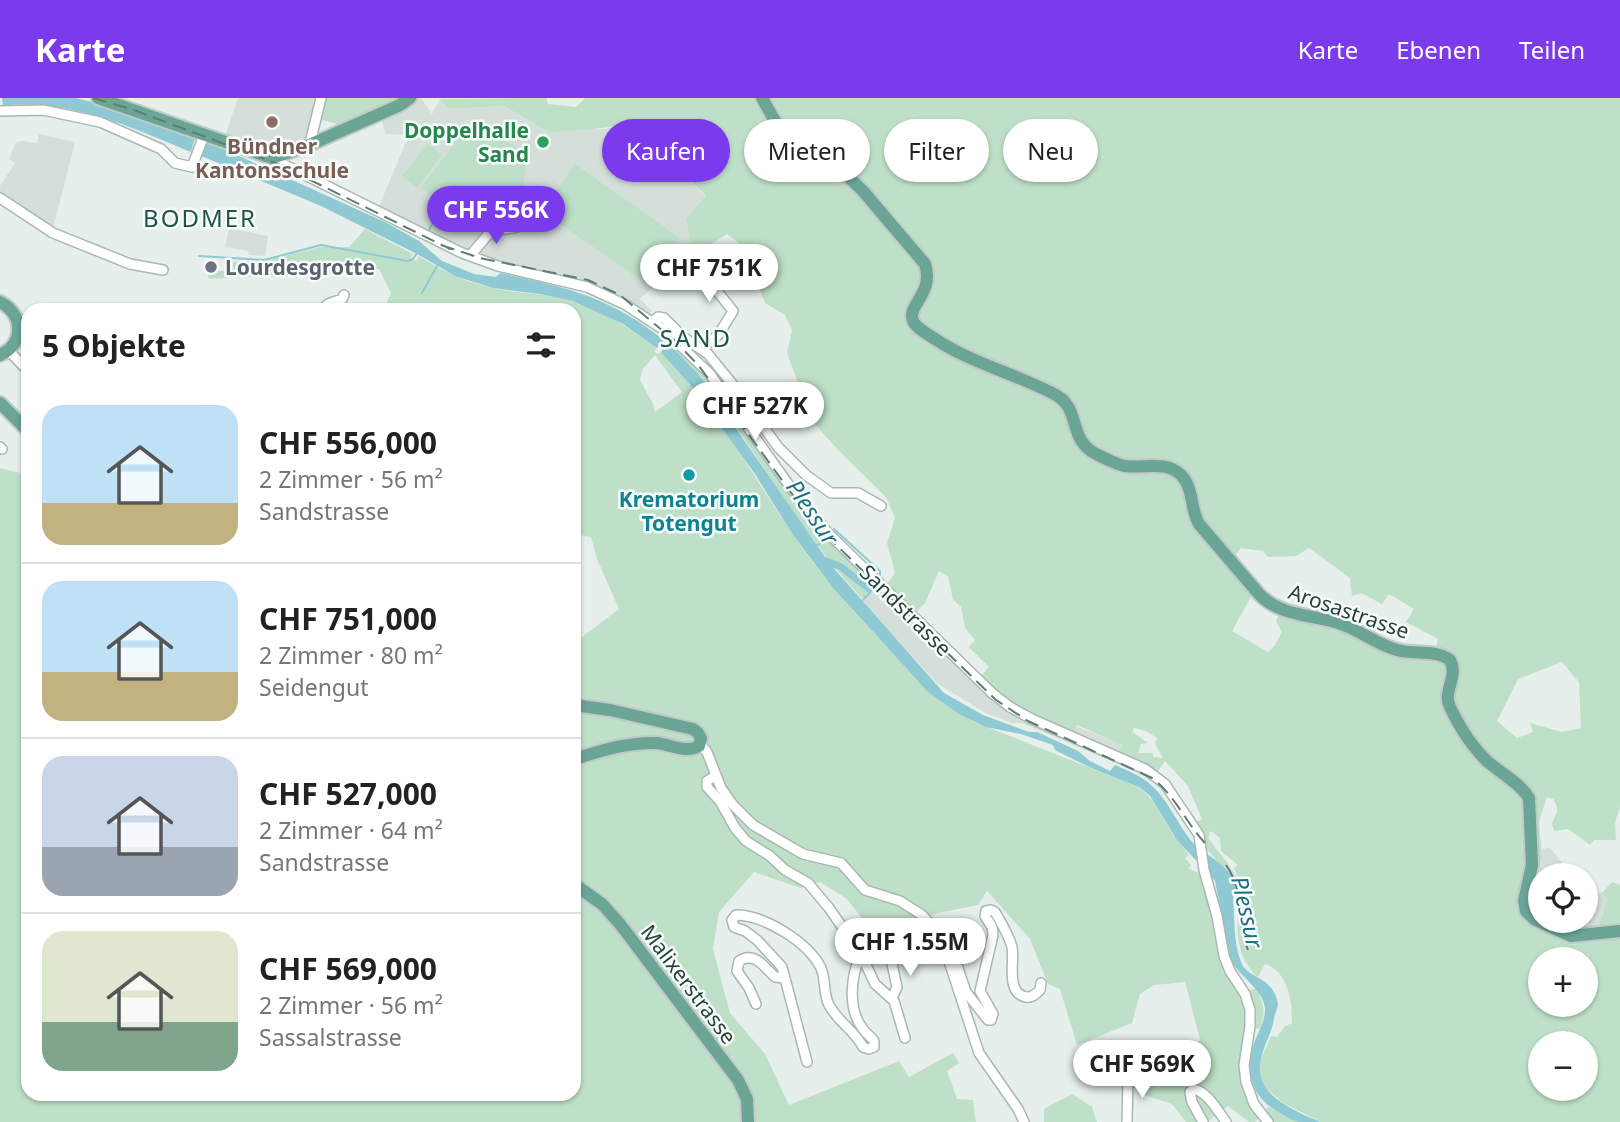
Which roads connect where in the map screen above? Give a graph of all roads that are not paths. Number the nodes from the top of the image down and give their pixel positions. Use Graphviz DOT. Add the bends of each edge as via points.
graph roads {
  1 [pos="98,98"];
  2 [pos="321,98"];
  3 [pos="410,98"];
  4 [pos="762,98"];
  5 [pos="124,102"];
  6 [pos="0,111"];
  7 [pos="772,119"];
  8 [pos="203,137"];
  9 [pos="313,143"];
  10 [pos="275,158"];
  11 [pos="854,182"];
  12 [pos="0,198"];
  13 [pos="518,227"];
  14 [pos="470,256"];
  15 [pos="685,263"];
  16 [pos="163,270"];
  17 [pos="344,295"];
  18 [pos="0,302"];
  19 [pos="330,303"];
  20 [pos="653,321"];
  21 [pos="702,349"];
  22 [pos="5,353"];
  23 [pos="21,366"];
  24 [pos="0,403"];
  25 [pos="21,424"];
  26 [pos="881,506"];
  27 [pos="581,706"];
  28 [pos="700,744"];
  29 [pos="581,757"];
  30 [pos="715,776"];
  31 [pos="581,889"];
  32 [pos="931,924"];
  33 [pos="1620,931"];
  34 [pos="889,950"];
  35 [pos="861,954"];
  36 [pos="785,978"];
  37 [pos="1041,983"];
  38 [pos="892,998"];
  39 [pos="756,1004"];
  40 [pos="905,1038"];
  41 [pos="807,1062"];
  42 [pos="1128,1079"];
  43 [pos="748,1122"];
  44 [pos="1024,1122"];
  45 [pos="1127,1122"];
  46 [pos="1203,1122"];
  47 [pos="1226,1122"];
  48 [pos="1268,1122"];
  1 -- 5 [label="main road"];
  2 -- 9 [label="street"];
  3 -- 9 [label="main road"];
  4 -- 7 [label="main road"];
  5 -- 8 [label="main road"];
  6 -- 8 [label="street" via="48,111 100,122 161,149 175,163 192,167"];
  8 -- 10 [label="main road"];
  9 -- 10 [label="main road"];
  10 -- 14 [label="street, Sandstrasse"];
  11 -- 33 [label="main road, Arosastrasse" via="925,264 927,287 912,312 918,327 980,364 1060,397 1071,410 1080,442 1091,451 1126,466 1166,466 1179,472 1202,529 1270,604 1342,625 1395,650 1439,654 1450,660 1454,670 1447,698 1450,708 1481,755 1529,798 1532,865 1526,911 1571,936"];
  12 -- 16 [label="street" via="53,233 130,264"];
  13 -- 14 [label="street" via="491,231"];
  14 -- 20 [label="street, Sandstrasse" via="587,287"];
  15 -- 21 [label="street" via="733,312 718,336"];
  17 -- 19 [label="street"];
  18 -- 22 [label="main road" via="13,311 19,325 17,341"];
  20 -- 21 [label="street" via="664,318"];
  20 -- 48 [label="street, Sandstrasse" via="710,374 829,534 992,693 1020,713 1155,775 1169,789 1200,841 1225,961 1250,1010 1244,1065 1247,1088"];
  21 -- 26 [label="street" via="778,447 806,475 836,495 858,493"];
  22 -- 23 [label="street"];
  24 -- 25 [label="main road"];
  27 -- 28 [label="main road" via="693,729 700,735"];
  28 -- 29 [label="main road" via="691,750 663,744 629,745"];
  28 -- 30 [label="street"];
  30 -- 32 [label="street" via="733,805 761,832 803,854 841,863 865,890 906,904"];
  30 -- 35 [label="street" via="707,781 707,787 741,835 812,887"];
  31 -- 43 [label="main road, Malixerstrasse" via="620,923 738,1080 747,1099"];
  32 -- 37 [label="street" via="945,928 967,992 988,1020 993,1014 980,991 993,935 986,911 996,914 1010,943 1016,990 1031,997 1039,992"];
  32 -- 44 [label="street" via="942,940 979,1053"];
  34 -- 38 [label="street" via="897,989"];
  35 -- 36 [label="street" via="852,982 854,1006 861,1027 874,1041 870,1049 863,1047 833,1010 822,971 804,946 769,926 734,916 732,925 757,940 781,966"];
  35 -- 38 [label="street" via="875,984"];
  36 -- 39 [label="street" via="775,977 754,958 739,961 737,971"];
  36 -- 41 [label="street"];
  38 -- 40 [label="street"];
  42 -- 45 [label="street"];
  46 -- 47 [label="street" via="1190,1098 1195,1088"];
}
